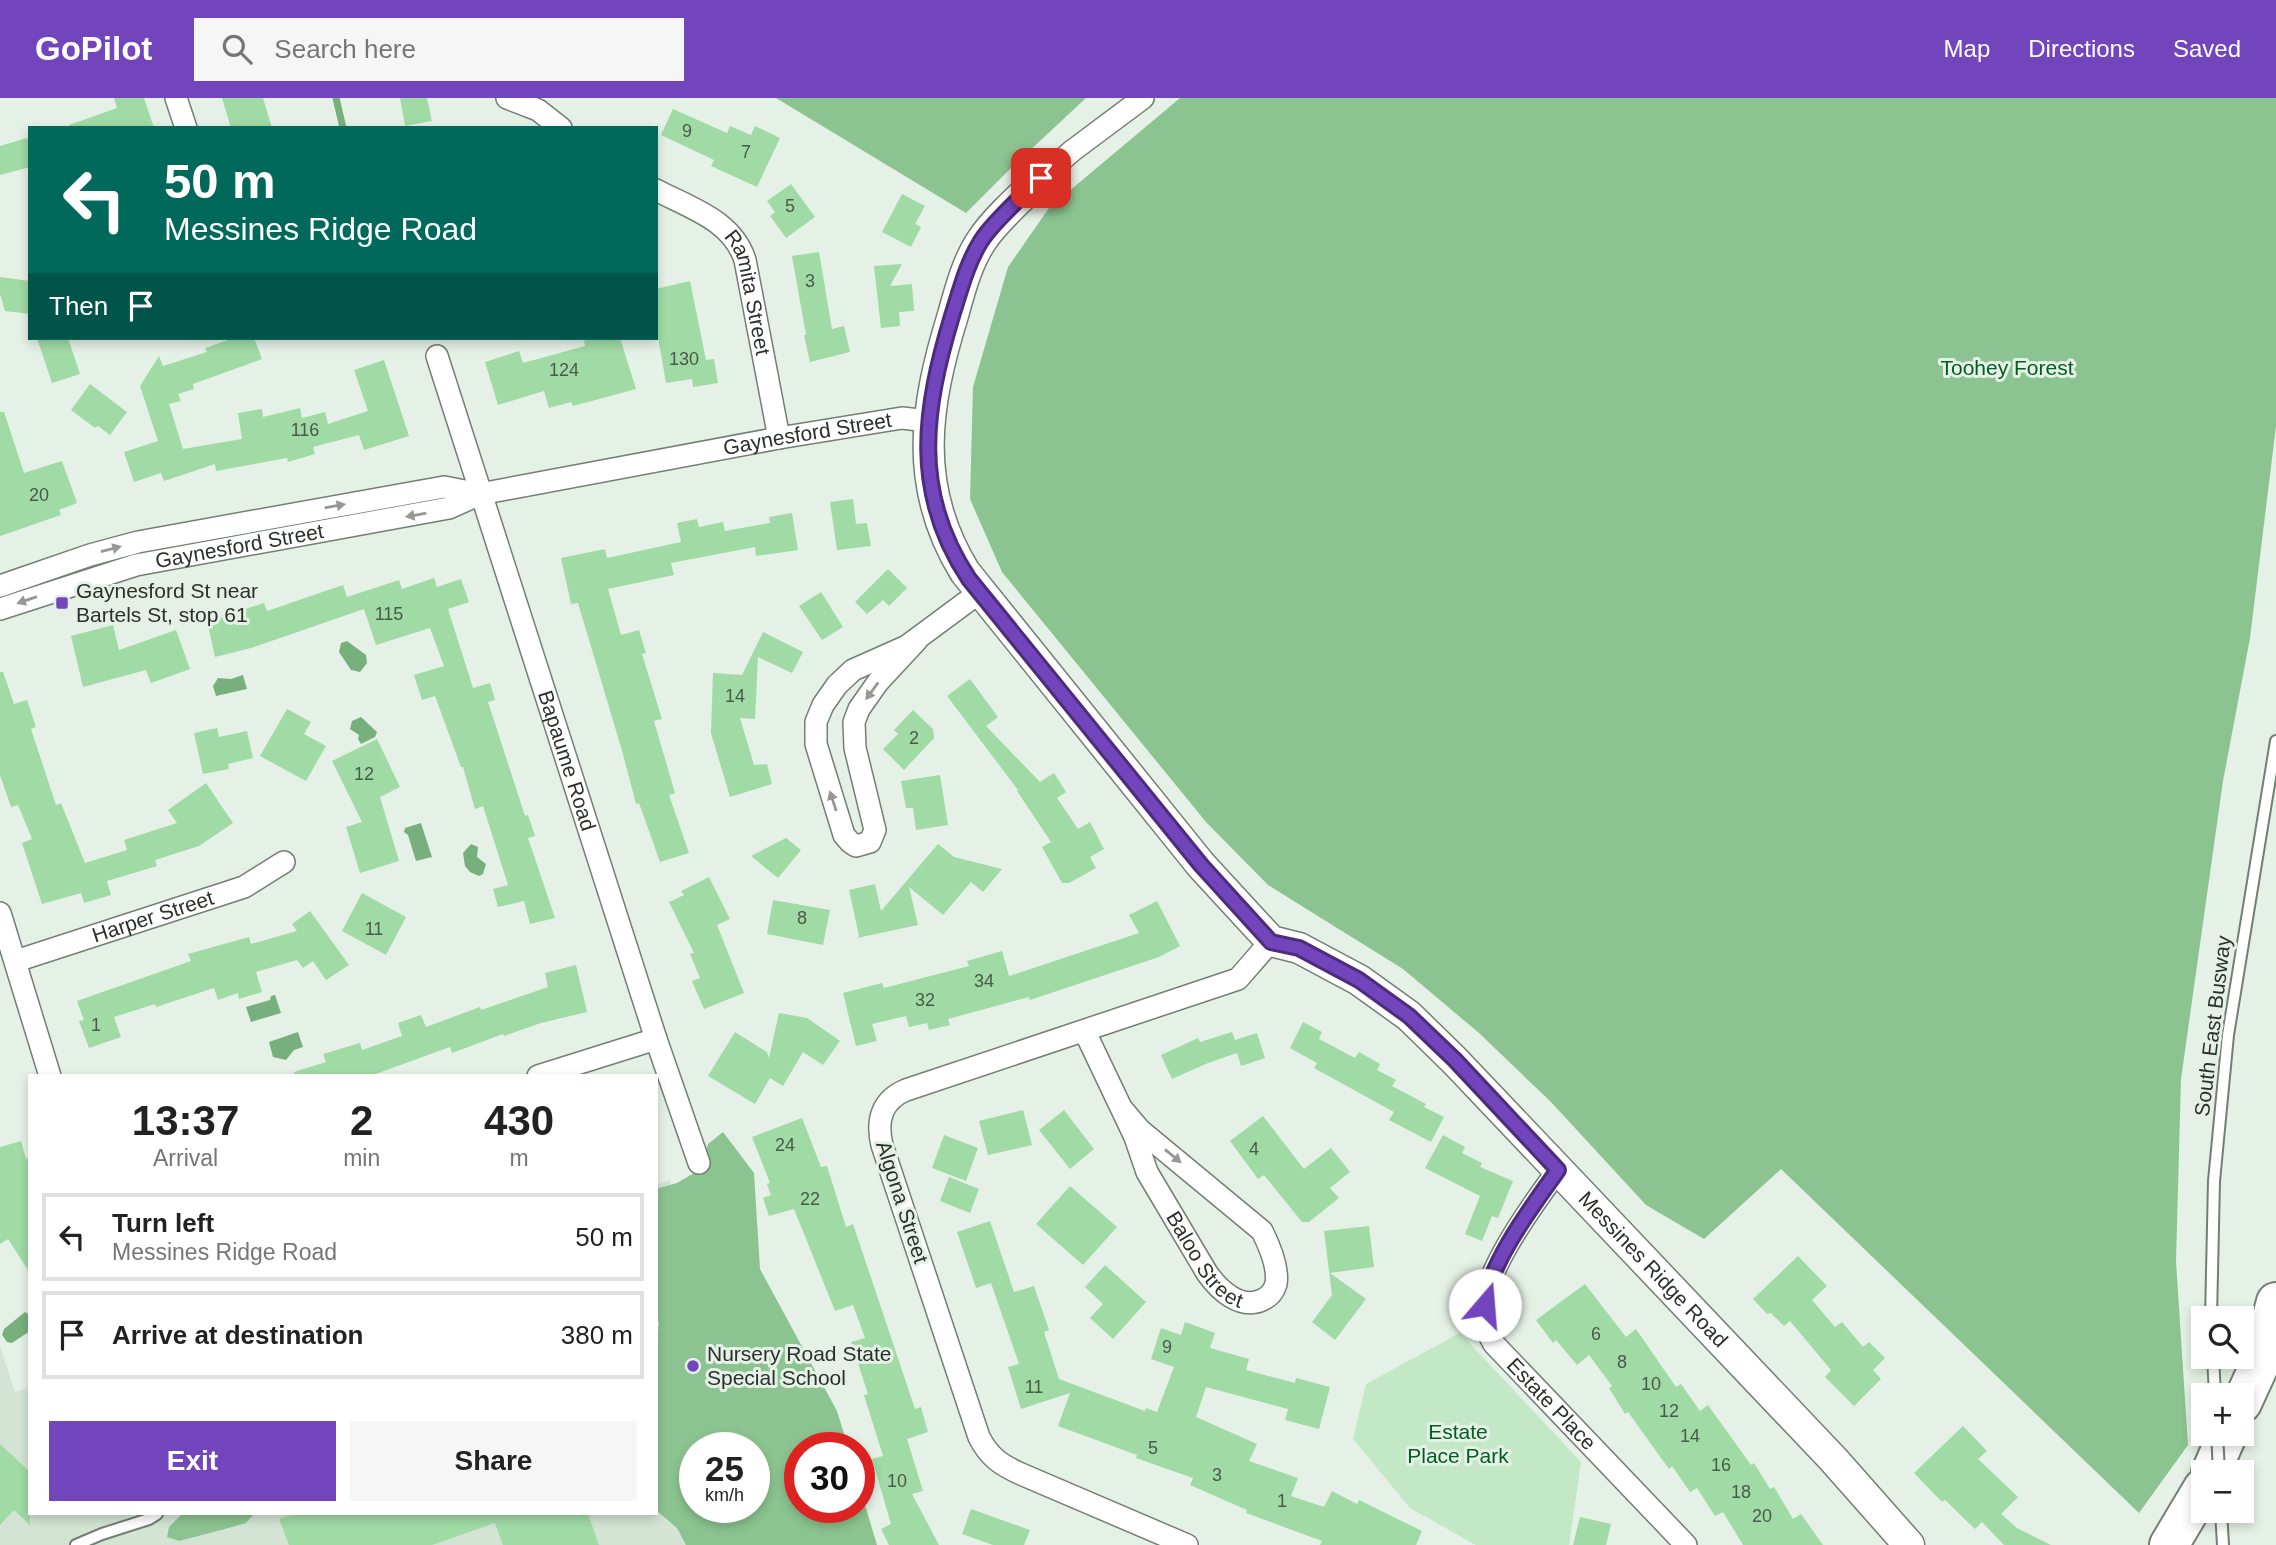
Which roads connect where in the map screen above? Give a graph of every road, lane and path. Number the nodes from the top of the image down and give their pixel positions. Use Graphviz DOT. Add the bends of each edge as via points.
graph roads {
  1 [pos="176,98"];
  2 [pos="507,98"];
  3 [pos="1143,98"];
  4 [pos="185,126"];
  5 [pos="558,126"];
  6 [pos="1041,178"];
  7 [pos="658,191"];
  8 [pos="437,356"];
  9 [pos="928,421"];
  10 [pos="779,438"];
  11 [pos="480,494"];
  12 [pos="0,586"];
  13 [pos="980,592"];
  14 [pos="0,609"];
  15 [pos="917,640"];
  16 [pos="2276,741"];
  17 [pos="284,862"];
  18 [pos="0,913"];
  19 [pos="1271,942"];
  20 [pos="16,961"];
  21 [pos="1085,1031"];
  22 [pos="656,1039"];
  23 [pos="49,1074"];
  24 [pos="544,1074"];
  25 [pos="1123,1110"];
  26 [pos="699,1163"];
  27 [pos="1558,1170"];
  28 [pos="2276,1301"];
  29 [pos="2211,1306"];
  30 [pos="2251,1383"];
  31 [pos="2191,1508"];
  32 [pos="155,1515"];
  33 [pos="2222,1523"];
  34 [pos="76,1545"];
  35 [pos="1186,1545"];
  36 [pos="1686,1545"];
  37 [pos="1909,1545"];
  38 [pos="2169,1545"];
  39 [pos="2223,1545"];
  1 -- 4 [label="street"];
  2 -- 5 [label="street" via="538,110"];
  3 -- 6 [label="street"];
  6 -- 9 [label="street" via="982,240 939,359"];
  7 -- 10 [label="street, Ramita Street" via="722,225 740,247"];
  8 -- 11 [label="street, Bapaume Road"];
  9 -- 10 [label="street, Gaynesford Street" via="901,418"];
  9 -- 13 [label="street" via="928,460 938,517 955,556"];
  10 -- 11 [label="street, Gaynesford Street"];
  12 -- 11 [label="street, Gaynesford Street, one-way" via="138,542 444,487"];
  11 -- 14 [label="street, Gaynesford Street, one-way" via="449,508 119,569"];
  11 -- 22 [label="street, Bapaume Road"];
  13 -- 15 [label="street"];
  13 -- 19 [label="street" via="1201,865"];
  15 -- 15 [label="street, one-way" via="878,682 854,722 855,748 875,830 870,842 856,846 844,835 816,744 816,722 827,698 853,670"];
  16 -- 29 [label="lane, South East Busway" via="2228,1035 2214,1181"];
  17 -- 20 [label="street, Harper Street" via="244,887"];
  18 -- 20 [label="street"];
  19 -- 21 [label="street, Algona Street" via="1238,979"];
  19 -- 27 [label="street, Messines Ridge Road" via="1299,948 1335,967 1409,1016"];
  20 -- 23 [label="street"];
  21 -- 25 [label="street, Baloo Street"];
  21 -- 35 [label="street, Algona Street" via="900,1092 884,1107 881,1139 988,1454 1021,1475"];
  22 -- 24 [label="street"];
  22 -- 26 [label="street, Bapaume Road"];
  25 -- 25 [label="street, Baloo Street, one-way" via="1262,1231 1276,1277 1275,1288 1267,1297 1240,1301 1212,1280 1147,1172"];
  27 -- 36 [label="street, Estate Place" via="1516,1231 1486,1290 1483,1320 1494,1344"];
  27 -- 37 [label="street, Messines Ridge Road"];
  28 -- 30 [label="highway"];
  31 -- 38 [label="highway"];
  32 -- 34 [label="lane"];
  33 -- 39 [label="lane"];
}
